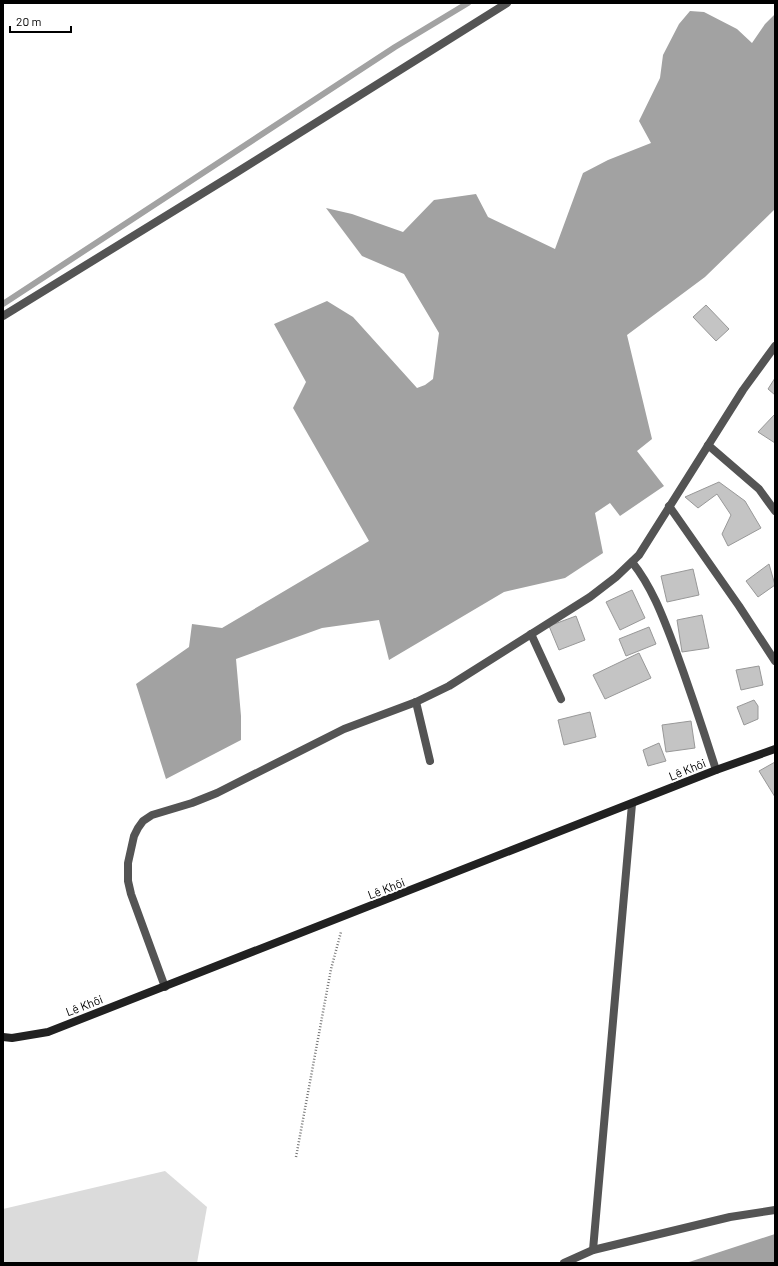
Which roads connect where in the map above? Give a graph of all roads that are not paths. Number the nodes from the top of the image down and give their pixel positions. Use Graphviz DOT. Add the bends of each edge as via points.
graph roads {
  1 [pos="507,3"];
  2 [pos="3,316"];
  3 [pos="775,346"];
  4 [pos="708,445"];
  5 [pos="670,506"];
  6 [pos="775,511"];
  7 [pos="632,562"];
  8 [pos="531,634"];
  9 [pos="775,661"];
  10 [pos="560,699"];
  11 [pos="416,702"];
  12 [pos="775,748"];
  13 [pos="430,761"];
  14 [pos="716,770"];
  15 [pos="632,804"];
  16 [pos="165,987"];
  17 [pos="3,1037"];
  18 [pos="775,1210"];
  19 [pos="592,1250"];
  20 [pos="564,1263"];
  1 -- 2 [label="street"];
  3 -- 4 [label="street"];
  4 -- 5 [label="street"];
  4 -- 6 [label="street" via="759,489"];
  5 -- 7 [label="street"];
  5 -- 9 [label="street"];
  7 -- 8 [label="street" via="590,597"];
  7 -- 14 [label="street" via="650,587 664,619"];
  8 -- 10 [label="street"];
  8 -- 11 [label="street" via="449,686"];
  11 -- 13 [label="street"];
  11 -- 16 [label="street" via="344,729 217,794 157,812 143,821 134,836 128,863 128,881 130,894"];
  12 -- 14 [label="street, Lê Khôi"];
  14 -- 15 [label="street, Lê Khôi"];
  15 -- 16 [label="street, Lê Khôi"];
  15 -- 19 [label="street"];
  16 -- 17 [label="street, Lê Khôi" via="48,1032"];
  18 -- 19 [label="street" via="730,1217"];
  19 -- 20 [label="street"];
}
